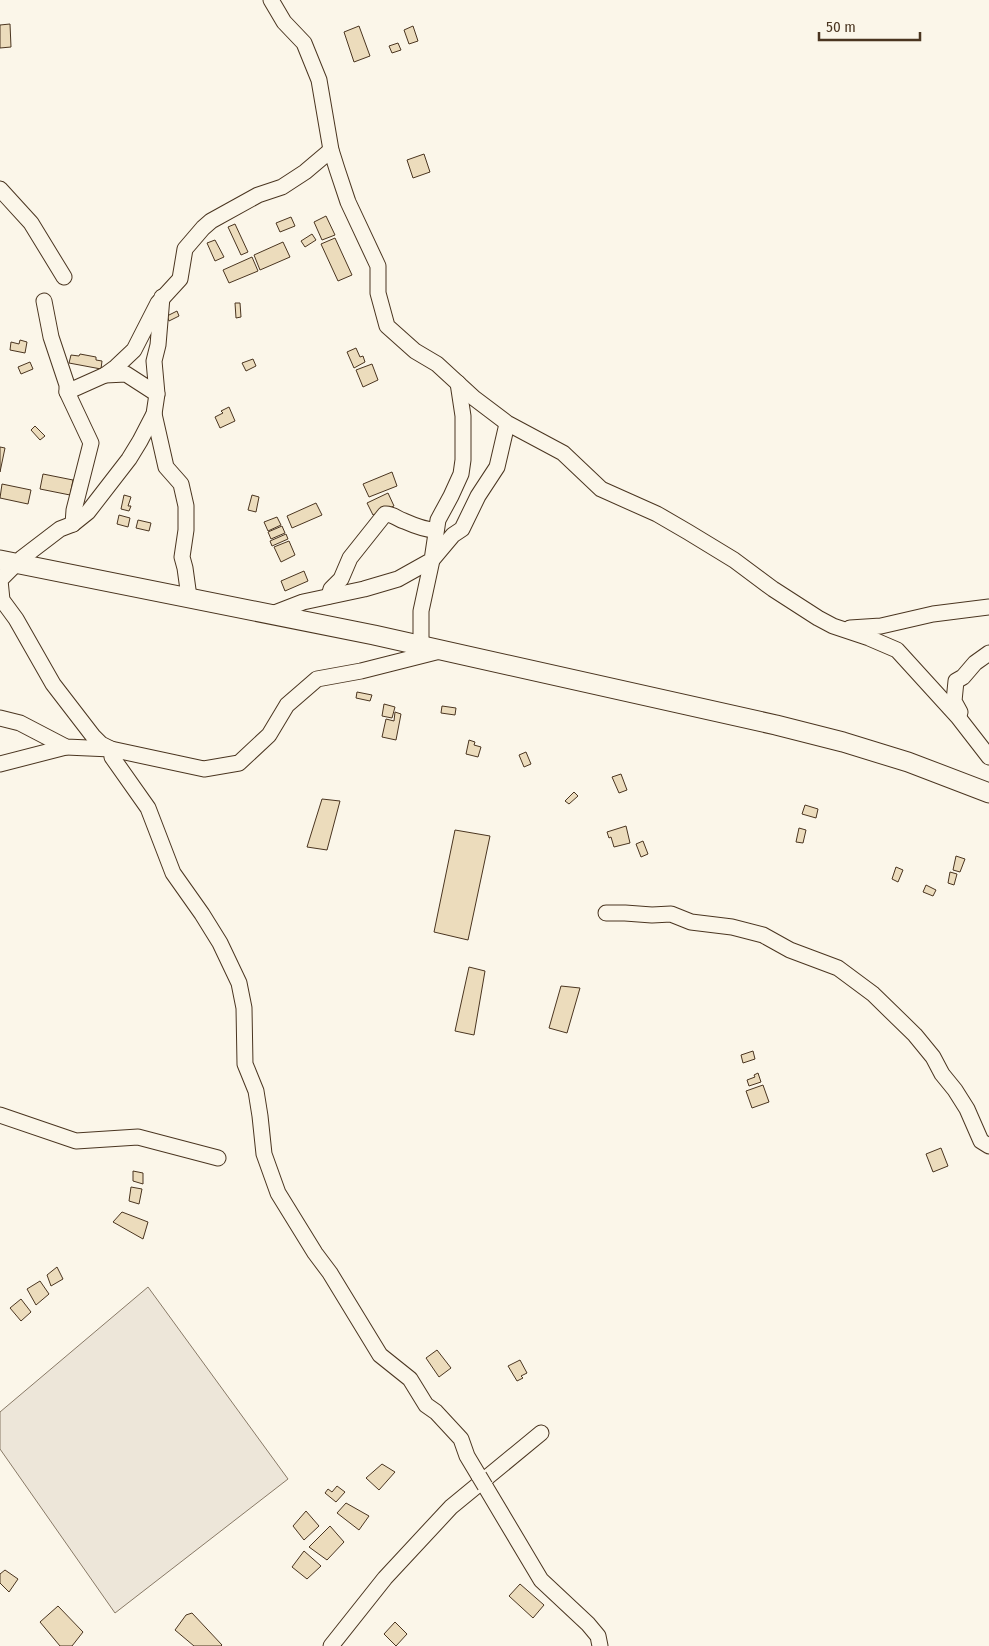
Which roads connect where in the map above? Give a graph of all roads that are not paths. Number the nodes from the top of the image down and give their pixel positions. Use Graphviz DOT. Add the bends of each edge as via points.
graph roads {
  1 [pos="271,0"];
  2 [pos="331,150"];
  3 [pos="0,189"];
  4 [pos="64,277"];
  5 [pos="162,297"];
  6 [pos="44,301"];
  7 [pos="106,375"];
  8 [pos="458,383"];
  9 [pos="67,392"];
  10 [pos="157,394"];
  11 [pos="154,414"];
  12 [pos="507,424"];
  13 [pos="73,524"];
  14 [pos="435,530"];
  15 [pos="432,560"];
  16 [pos="9,562"];
  17 [pos="329,596"];
  18 [pos="188,597"];
  19 [pos="989,607"];
  20 [pos="272,614"];
  21 [pos="833,626"];
  22 [pos="419,645"];
  23 [pos="442,650"];
  24 [pos="989,653"];
  25 [pos="0,718"];
  26 [pos="958,718"];
  27 [pos="66,747"];
  28 [pos="111,748"];
  29 [pos="989,757"];
  30 [pos="0,764"];
  31 [pos="989,792"];
  32 [pos="606,913"];
  33 [pos="0,1115"];
  34 [pos="989,1146"];
  35 [pos="218,1158"];
  36 [pos="541,1433"];
  37 [pos="331,1646"];
  38 [pos="600,1646"];
  1 -- 2 [label="street" via="284,22 304,43 319,80"];
  2 -- 5 [label="street" via="282,187 258,195 211,221 185,249 180,280"];
  2 -- 8 [label="street" via="348,202 378,266 378,293 387,326"];
  3 -- 4 [label="street" via="30,223"];
  5 -- 7 [label="street" via="134,350"];
  5 -- 10 [label="street" via="154,361"];
  6 -- 9 [label="street"];
  7 -- 9 [label="street"];
  7 -- 10 [label="street" via="126,374"];
  8 -- 12 [label="street"];
  8 -- 14 [label="street" via="463,416 461,474"];
  9 -- 13 [label="street" via="91,443"];
  10 -- 11 [label="street"];
  11 -- 13 [label="street" via="129,459 88,512"];
  11 -- 18 [label="street" via="166,467 182,484 186,506 182,556"];
  12 -- 15 [label="street" via="497,467 462,529"];
  12 -- 21 [label="street" via="563,453 602,489 688,532"];
  13 -- 16 [label="street" via="60,529 22,558"];
  14 -- 15 [label="street"];
  14 -- 17 [label="street" via="385,514 350,558"];
  15 -- 17 [label="street" via="398,579"];
  15 -- 22 [label="street" via="421,611"];
  16 -- 18 [label="main road"];
  16 -- 28 [label="street" via="0,580 2,600 53,684 93,736"];
  17 -- 20 [label="street"];
  18 -- 20 [label="main road"];
  19 -- 21 [label="street" via="933,614 882,626"];
  20 -- 22 [label="main road"];
  21 -- 26 [label="street" via="896,650"];
  22 -- 23 [label="main road"];
  23 -- 28 [label="street" via="317,679 287,705 269,735 239,763 204,769"];
  23 -- 31 [label="main road" via="843,742"];
  24 -- 26 [label="street" via="956,681 954,702 960,712"];
  25 -- 27 [label="street" via="20,723"];
  26 -- 29 [label="street"];
  27 -- 28 [label="street"];
  27 -- 30 [label="street"];
  28 -- 38 [label="street" via="112,757 148,808 173,873 220,943 239,983 244,1008 244,1064 256,1091 264,1154 278,1193 380,1355 410,1379 426,1404 461,1439 467,1456 541,1580 588,1624 598,1636"];
  32 -- 34 [label="street" via="671,914 691,922 732,927 763,935 790,950 838,968 873,994 916,1035 964,1104 981,1141"];
  33 -- 35 [label="street" via="76,1141 138,1137"];
  36 -- 37 [label="street" via="451,1507 385,1578"];
}
